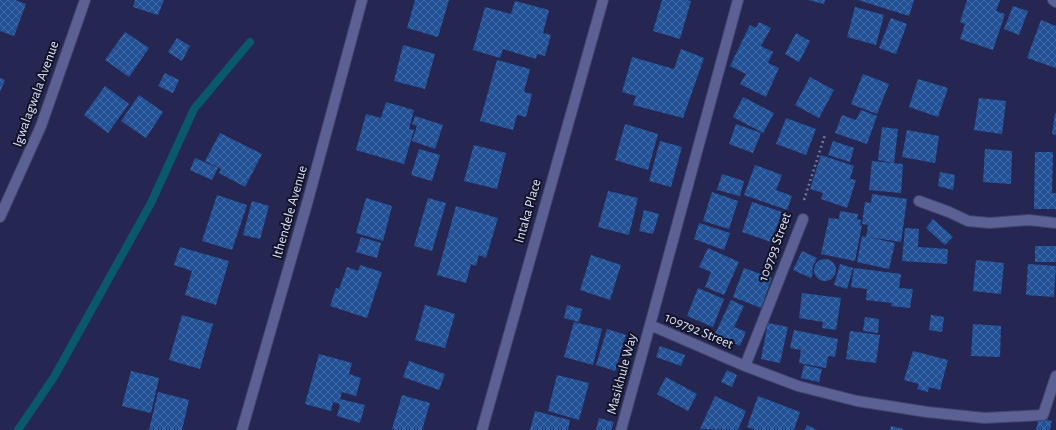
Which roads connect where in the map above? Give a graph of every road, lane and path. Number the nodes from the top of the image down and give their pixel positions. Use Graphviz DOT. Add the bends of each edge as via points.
graph roads {
  1 [pos="84,0"];
  2 [pos="362,0"];
  3 [pos="602,0"];
  4 [pos="738,0"];
  5 [pos="1053,0"];
  6 [pos="1056,2"];
  7 [pos="825,135"];
  8 [pos="919,201"];
  9 [pos="0,217"];
  10 [pos="802,219"];
  11 [pos="1056,223"];
  12 [pos="650,325"];
  13 [pos="745,366"];
  14 [pos="1056,376"];
  15 [pos="242,430"];
  16 [pos="482,430"];
  17 [pos="621,430"];
  1 -- 9 [label="street, Igwalagwala Avenue" via="41,126"];
  2 -- 15 [label="street, Ithendele Avenue"];
  3 -- 16 [label="street, Intaka Place"];
  4 -- 12 [label="street, 109792 Street"];
  5 -- 6 [label="street"];
  7 -- 10 [label="path, 109793 Street" via="804,197"];
  8 -- 11 [label="street" via="968,221 990,223 1029,220"];
  10 -- 13 [label="street, 109793 Street"];
  12 -- 13 [label="street, 109792 Street"];
  12 -- 17 [label="street, Masikhule Way"];
  13 -- 14 [label="street, 109792 Street" via="798,386 857,401 985,418 1042,415"];
}
